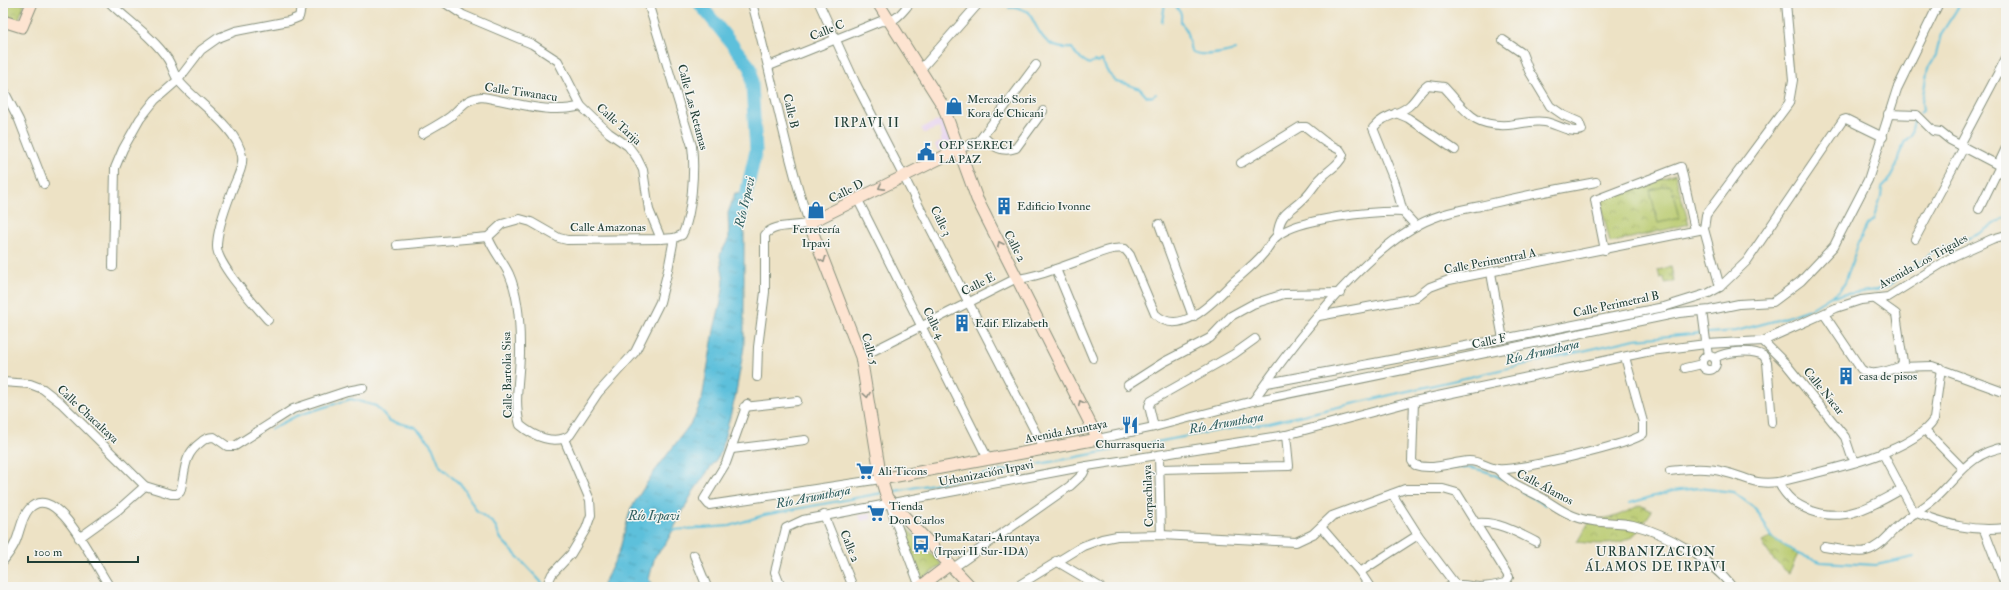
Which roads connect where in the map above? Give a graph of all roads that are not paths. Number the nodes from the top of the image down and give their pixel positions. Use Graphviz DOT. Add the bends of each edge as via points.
graph roads {
  1 [pos="32,3"];
  2 [pos="110,3"];
  3 [pos="302,3"];
  4 [pos="445,3"];
  5 [pos="648,3"];
  6 [pos="752,3"];
  7 [pos="819,3"];
  8 [pos="878,3"];
  9 [pos="910,3"];
  10 [pos="979,3"];
  11 [pos="1786,3"];
  12 [pos="1939,3"];
  13 [pos="3,21"];
  14 [pos="890,22"];
  15 [pos="835,40"];
  16 [pos="1503,40"];
  17 [pos="2006,58"];
  18 [pos="1036,65"];
  19 [pos="769,66"];
  20 [pos="921,69"];
  21 [pos="178,80"];
  22 [pos="3,89"];
  23 [pos="581,106"];
  24 [pos="1042,112"];
  25 [pos="1396,113"];
  26 [pos="1888,114"];
  27 [pos="422,134"];
  28 [pos="983,136"];
  29 [pos="1883,137"];
  30 [pos="1962,146"];
  31 [pos="959,148"];
  32 [pos="2006,148"];
  33 [pos="1455,150"];
  34 [pos="1241,163"];
  35 [pos="1998,165"];
  36 [pos="904,175"];
  37 [pos="1596,182"];
  38 [pos="44,184"];
  39 [pos="858,200"];
  40 [pos="1979,209"];
  41 [pos="1403,212"];
  42 [pos="809,223"];
  43 [pos="1159,224"];
  44 [pos="1416,226"];
  45 [pos="1704,229"];
  46 [pos="1695,230"];
  47 [pos="2006,235"];
  48 [pos="1277,236"];
  49 [pos="488,237"];
  50 [pos="674,238"];
  51 [pos="661,239"];
  52 [pos="1916,239"];
  53 [pos="398,245"];
  54 [pos="1605,250"];
  55 [pos="113,267"];
  56 [pos="1056,269"];
  57 [pos="1491,273"];
  58 [pos="1018,279"];
  59 [pos="1720,287"];
  60 [pos="1340,293"];
  61 [pos="1875,299"];
  62 [pos="969,302"];
  63 [pos="1702,311"];
  64 [pos="1824,314"];
  65 [pos="1319,316"];
  66 [pos="1193,317"];
  67 [pos="268,320"];
  68 [pos="922,326"];
  69 [pos="1255,339"];
  70 [pos="1503,339"];
  71 [pos="1763,341"];
  72 [pos="1706,342"];
  73 [pos="861,357"];
  74 [pos="1625,357"];
  75 [pos="1711,357"];
  76 [pos="1092,358"];
  77 [pos="1702,364"];
  78 [pos="1900,367"];
  79 [pos="1685,368"];
  80 [pos="1941,368"];
  81 [pos="757,376"];
  82 [pos="3,382"];
  83 [pos="1266,382"];
  84 [pos="1128,385"];
  85 [pos="363,388"];
  86 [pos="2006,393"];
  87 [pos="797,401"];
  88 [pos="1253,401"];
  89 [pos="1414,401"];
  90 [pos="1772,422"];
  91 [pos="1154,427"];
  92 [pos="1925,430"];
  93 [pos="1286,435"];
  94 [pos="564,439"];
  95 [pos="1098,439"];
  96 [pos="805,440"];
  97 [pos="2006,447"];
  98 [pos="732,449"];
  99 [pos="1042,449"];
  100 [pos="1882,452"];
  101 [pos="1159,456"];
  102 [pos="988,459"];
  103 [pos="1856,462"];
  104 [pos="1087,466"];
  105 [pos="1962,468"];
  106 [pos="1160,469"];
  107 [pos="1498,470"];
  108 [pos="1670,471"];
  109 [pos="1778,482"];
  110 [pos="145,486"];
  111 [pos="1902,489"];
  112 [pos="885,492"];
  113 [pos="1392,494"];
  114 [pos="1914,512"];
  115 [pos="824,515"];
  116 [pos="1477,522"];
  117 [pos="1320,527"];
  118 [pos="2006,528"];
  119 [pos="1984,530"];
  120 [pos="1161,535"];
  121 [pos="1418,535"];
  122 [pos="79,538"];
  123 [pos="1536,542"];
  124 [pos="1824,547"];
  125 [pos="694,555"];
  126 [pos="3,561"];
  127 [pos="1056,561"];
  128 [pos="953,569"];
  129 [pos="1360,572"];
  130 [pos="1452,586"];
  131 [pos="110,587"];
  132 [pos="546,587"];
  133 [pos="707,587"];
  134 [pos="781,587"];
  135 [pos="853,587"];
  136 [pos="920,587"];
  137 [pos="960,587"];
  138 [pos="971,587"];
  139 [pos="1016,587"];
  140 [pos="1100,587"];
  141 [pos="1370,587"];
  142 [pos="1732,587"];
  143 [pos="2006,587"];
  1 -- 13 [label="main road" via="22,27"];
  2 -- 21 [label="street" via="167,58"];
  3 -- 21 [label="street" via="299,17 236,31 218,38 201,50"];
  4 -- 23 [label="street, Calle Tarija" via="464,15 549,54 564,70"];
  5 -- 50 [label="street, Calle Las Retamas" via="684,115 694,160 686,227 682,235"];
  6 -- 19 [label="street, Calle B"];
  7 -- 15 [label="street, Calle 3"];
  8 -- 14 [label="main road, Calle 2"];
  9 -- 14 [label="street"];
  10 -- 20 [label="street"];
  11 -- 45 [label="street" via="1793,80 1789,103 1709,208"];
  12 -- 26 [label="street, Calle F" via="1897,89"];
  14 -- 15 [label="street, Calle C" via="881,21"];
  14 -- 20 [label="main road, Calle 2"];
  15 -- 19 [label="street, Calle C"];
  15 -- 36 [label="street, Calle 3" via="854,82"];
  16 -- 25 [label="street" via="1522,53 1529,71 1550,106 1579,122 1582,130 1575,132 1547,122 1531,120 1508,125 1481,122 1469,116 1444,87 1434,84 1424,88 1410,105"];
  17 -- 30 [label="street"];
  18 -- 28 [label="street, Calle D"];
  19 -- 42 [label="street, Calle B" via="794,179"];
  20 -- 31 [label="main road, Calle 2" via="943,106"];
  21 -- 55 [label="street" via="155,100 140,119 115,168"];
  21 -- 67 [label="street" via="230,133 240,152 241,168 230,194 216,246 221,261"];
  22 -- 38 [label="street" via="19,120"];
  23 -- 27 [label="street, Calle Tiwanacu" via="561,110 482,97 472,98 464,102 443,122"];
  23 -- 51 [label="street, Calle Tarija" via="609,133 628,146 637,158 643,170 649,210"];
  24 -- 28 [label="street" via="1016,148 1001,151"];
  25 -- 33 [label="street" via="1408,118"];
  25 -- 41 [label="street" via="1379,120 1373,128 1395,183"];
  26 -- 29 [label="street, Calle F"];
  26 -- 30 [label="street" via="1917,115 1927,127"];
  28 -- 31 [label="street, Calle D" via="980,141"];
  29 -- 59 [label="street, Calle Perimetral B" via="1846,119 1843,120 1747,261"];
  29 -- 63 [label="street, Calle F" via="1859,199 1834,246 1815,268 1773,302"];
  30 -- 35 [label="street"];
  30 -- 52 [label="street"];
  31 -- 36 [label="main road, Calle D"];
  58 -- 31 [label="main road, Calle 2, one-way" via="977,200"];
  32 -- 35 [label="street"];
  34 -- 48 [label="street" via="1300,127 1306,127 1340,150 1343,155 1304,199 1286,212 1279,222"];
  35 -- 40 [label="street" via="1999,168"];
  36 -- 39 [label="main road, Calle D, one-way"];
  36 -- 62 [label="street, Calle 3"];
  37 -- 44 [label="street" via="1465,210 1434,218"];
  39 -- 42 [label="main road, Calle D"];
  39 -- 68 [label="street, Calle 4"];
  41 -- 44 [label="street"];
  41 -- 48 [label="street" via="1305,222"];
  42 -- 73 [label="main road, Calle 5, one-way"];
  42 -- 81 [label="street, Calle D" via="800,227 775,228 765,235 765,292"];
  43 -- 66 [label="street"];
  44 -- 60 [label="street" via="1379,251"];
  45 -- 46 [label="street, Calle Perimentral A"];
  45 -- 59 [label="street"];
  46 -- 54 [label="street, Calle Perimentral A"];
  46 -- 54 [label="street" via="1681,167 1595,200"];
  47 -- 61 [label="street, Avenida Los Trigales" via="1954,256 1894,294"];
  48 -- 66 [label="street" via="1264,254"];
  49 -- 51 [label="street, Calle Amazonas" via="502,224 520,219 567,240"];
  49 -- 53 [label="street"];
  49 -- 94 [label="street, Calle Bartolia Sisa" via="513,286 520,346 517,409 520,425 543,437"];
  50 -- 51 [label="street, Calle Amazonas"];
  50 -- 94 [label="street" via="660,302 635,352 598,392 570,435"];
  54 -- 57 [label="street, Calle Perimentral A"];
  56 -- 58 [label="street, Calle E"];
  56 -- 66 [label="street, Calle E" via="1113,249 1125,249 1130,255 1155,314 1161,319 1181,321"];
  56 -- 76 [label="street"];
  57 -- 65 [label="street, Calle Perimentral A" via="1448,280 1430,287 1416,298"];
  57 -- 70 [label="street"];
  58 -- 62 [label="street, Calle E"];
  95 -- 58 [label="main road, Calle 2, one-way"];
  59 -- 70 [label="street, Calle Perimetral B" via="1697,298 1664,307"];
  60 -- 65 [label="street"];
  60 -- 84 [label="street" via="1284,294 1253,304 1231,316 1210,338 1164,362"];
  61 -- 64 [label="street, Avenida Los Trigales" via="1854,302"];
  61 -- 78 [label="street" via="1896,314 1902,362"];
  62 -- 68 [label="street, Calle E"];
  62 -- 99 [label="street, Calle 3"];
  63 -- 72 [label="street"];
  63 -- 88 [label="street, Calle F" via="1679,313"];
  64 -- 71 [label="street, Avenida Los Trigales"];
  64 -- 78 [label="street" via="1866,373"];
  65 -- 83 [label="street"];
  68 -- 73 [label="street, Calle E"];
  68 -- 102 [label="street, Calle 4"];
  69 -- 91 [label="street" via="1234,354 1151,401"];
  70 -- 83 [label="street, Calle Perimetral B"];
  71 -- 72 [label="street, Urbanización Irpavi"];
  71 -- 103 [label="street, Calle Nacar" via="1786,364 1846,437 1851,455"];
  72 -- 74 [label="street, Urbanización Irpavi"];
  72 -- 75 [label="street"];
  73 -- 112 [label="main road, Calle 5, one-way"];
  74 -- 89 [label="street, Urbanización Irpavi"];
  74 -- 107 [label="street" via="1643,422 1644,429 1640,436 1567,457"];
  75 -- 77 [label="street" via="1705,358"];
  75 -- 77 [label="street" via="1716,362 1714,368 1707,369"];
  75 -- 90 [label="street" via="1744,353 1758,353 1764,356 1767,362"];
  77 -- 79 [label="street"];
  78 -- 80 [label="street" via="1916,365"];
  80 -- 86 [label="street"];
  80 -- 92 [label="street" via="1934,419"];
  82 -- 110 [label="street, Calle Chacaltaya" via="30,384 43,389 61,403"];
  83 -- 88 [label="street"];
  85 -- 110 [label="street" via="292,409 235,446 227,446 214,437 206,438 195,446 187,458 182,486 176,494"];
  87 -- 98 [label="street" via="745,405"];
  88 -- 91 [label="street, Avenida Aruntaya"];
  89 -- 93 [label="street, Urbanización Irpavi"];
  89 -- 107 [label="street" via="1412,461 1415,465 1438,466 1475,461"];
  91 -- 95 [label="street, Avenida Aruntaya"];
  92 -- 100 [label="street"];
  92 -- 105 [label="street"];
  93 -- 101 [label="street, Urbanización Irpavi"];
  93 -- 106 [label="street" via="1289,466"];
  94 -- 132 [label="street" via="590,500 591,515 572,554 552,574"];
  95 -- 99 [label="main road, Avenida Aruntaya"];
  96 -- 98 [label="street"];
  97 -- 105 [label="street" via="1988,451"];
  98 -- 112 [label="street" via="704,499 709,505"];
  99 -- 102 [label="main road, Avenida Aruntaya"];
  100 -- 103 [label="street"];
  100 -- 111 [label="street"];
  101 -- 104 [label="street, Urbanización Irpavi"];
  101 -- 106 [label="street, Corpachilaya"];
  102 -- 112 [label="main road, Avenida Aruntaya"];
  103 -- 109 [label="street"];
  104 -- 112 [label="street, Urbanización Irpavi"];
  104 -- 128 [label="street" via="1083,474 1070,486"];
  105 -- 114 [label="street" via="1933,500"];
  106 -- 120 [label="street, Corpachilaya"];
  107 -- 142 [label="street, Calle Álamos" via="1507,480 1566,513 1592,521 1636,526 1677,544 1711,565"];
  108 -- 109 [label="street" via="1709,469 1758,484"];
  109 -- 111 [label="street" via="1787,497 1794,502 1815,512 1832,516 1864,508"];
  110 -- 122 [label="street" via="118,510"];
  111 -- 114 [label="street"];
  112 -- 115 [label="street"];
  112 -- 128 [label="main road"];
  112 -- 136 [label="street"];
  113 -- 116 [label="street" via="1405,489 1443,489 1457,493"];
  113 -- 117 [label="street" via="1345,510 1332,516"];
  113 -- 121 [label="street"];
  114 -- 119 [label="street" via="1956,527"];
  114 -- 124 [label="street" via="1882,542 1865,552"];
  115 -- 134 [label="street" via="803,520 786,528 775,572"];
  115 -- 135 [label="street, Calle 2"];
  116 -- 123 [label="street" via="1506,528"];
  116 -- 130 [label="street" via="1509,577 1505,583 1497,585"];
  117 -- 120 [label="street" via="1313,534 1296,542"];
  117 -- 129 [label="street"];
  118 -- 119 [label="street"];
  119 -- 143 [label="street"];
  120 -- 127 [label="street" via="1102,539"];
  121 -- 129 [label="street"];
  121 -- 130 [label="street"];
  122 -- 126 [label="street" via="61,512 52,505 38,503 27,511 15,544"];
  122 -- 131 [label="street"];
  125 -- 133 [label="street"];
  127 -- 139 [label="street"];
  127 -- 140 [label="street"];
  128 -- 136 [label="main road"];
  128 -- 137 [label="main road"];
  128 -- 138 [label="main road"];
  129 -- 141 [label="street"];
}
